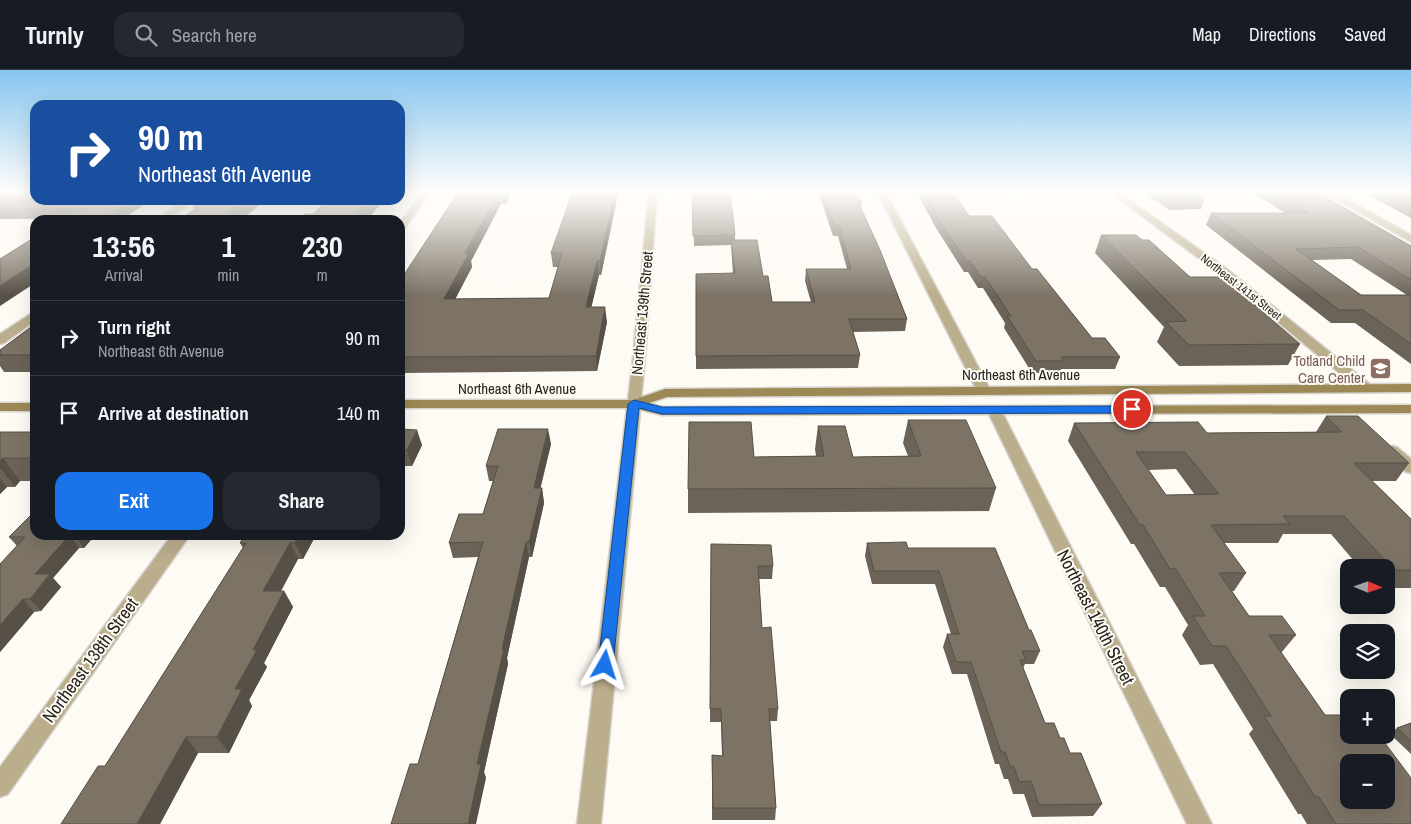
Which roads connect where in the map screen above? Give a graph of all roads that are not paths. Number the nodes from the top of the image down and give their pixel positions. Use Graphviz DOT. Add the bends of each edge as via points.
graph roads {
  1 [pos="650,226"];
  2 [pos="899,226"];
  3 [pos="1161,226"];
  4 [pos="1390,226"];
  5 [pos="1411,238"];
  6 [pos="30,319"];
  7 [pos="0,340"];
  8 [pos="1411,388"];
  9 [pos="1367,389"];
  10 [pos="984,391"];
  11 [pos="405,404"];
  12 [pos="634,404"];
  13 [pos="0,407"];
  14 [pos="30,407"];
  15 [pos="1411,409"];
  16 [pos="994,410"];
  17 [pos="1024,410"];
  18 [pos="1347,411"];
  19 [pos="1361,424"];
  20 [pos="1383,442"];
  21 [pos="1411,468"];
  22 [pos="177,540"];
  23 [pos="0,786"];
  24 [pos="589,824"];
  25 [pos="1200,824"];
  1 -- 12 [label="street, Northeast 139th Street"];
  2 -- 10 [label="street"];
  3 -- 9 [label="street, Northeast 141st Street" via="1224,272"];
  4 -- 5 [label="street"];
  6 -- 7 [label="street"];
  8 -- 9 [label="main road, Northeast 6th Avenue"];
  9 -- 10 [label="main road, Northeast 6th Avenue"];
  9 -- 17 [label="main road" via="1364,394 1330,399 1066,401"];
  10 -- 12 [label="main road, Northeast 6th Avenue" via="665,393"];
  11 -- 12 [label="main road, Northeast 6th Avenue"];
  12 -- 16 [label="main road, Northeast 6th Avenue" via="662,411"];
  12 -- 24 [label="street, Northeast 139th Street"];
  13 -- 14 [label="main road"];
  15 -- 18 [label="main road, Northeast 6th Avenue"];
  16 -- 17 [label="main road, Northeast 6th Avenue"];
  16 -- 25 [label="street, Northeast 140th Street"];
  17 -- 18 [label="main road, Northeast 6th Avenue"];
  18 -- 19 [label="street"];
  20 -- 21 [label="street"];
  22 -- 23 [label="street, Northeast 138th Street"];
}
